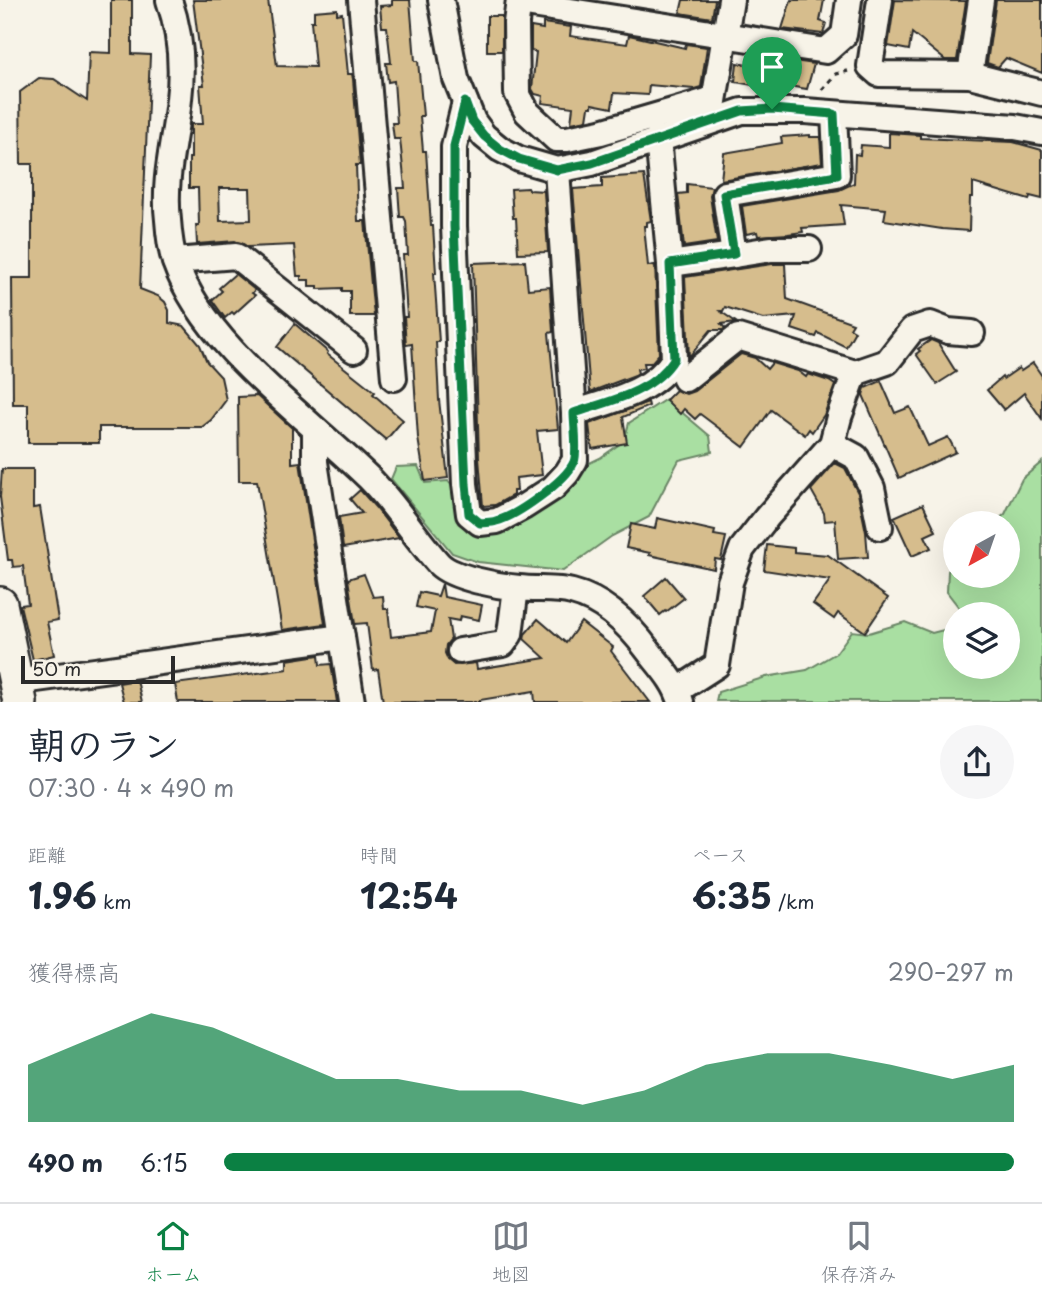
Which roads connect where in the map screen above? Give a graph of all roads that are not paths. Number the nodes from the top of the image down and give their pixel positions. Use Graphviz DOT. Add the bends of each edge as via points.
graph roads {
  1 [pos="169,0"];
  2 [pos="361,0"];
  3 [pos="441,0"];
  4 [pos="731,0"];
  5 [pos="849,0"];
  6 [pos="880,0"];
  7 [pos="981,0"];
  8 [pos="519,2"];
  9 [pos="622,10"];
  10 [pos="725,36"];
  11 [pos="970,75"];
  12 [pos="1042,93"];
  13 [pos="465,102"];
  14 [pos="713,109"];
  15 [pos="834,114"];
  16 [pos="1042,132"];
  17 [pos="658,138"];
  18 [pos="557,170"];
  19 [pos="809,249"];
  20 [pos="734,254"];
  21 [pos="175,261"];
  22 [pos="670,264"];
  23 [pos="972,333"];
  24 [pos="354,350"];
  25 [pos="855,373"];
  26 [pos="394,378"];
  27 [pos="685,379"];
  28 [pos="574,413"];
  29 [pos="315,430"];
  30 [pos="832,444"];
  31 [pos="880,527"];
  32 [pos="516,588"];
  33 [pos="0,604"];
  34 [pos="342,637"];
  35 [pos="460,651"];
  36 [pos="18,692"];
  37 [pos="680,696"];
  38 [pos="352,702"];
  1 -- 21 [label="street" via="181,66 167,189"];
  2 -- 26 [label="street"];
  3 -- 13 [label="street"];
  4 -- 10 [label="street"];
  5 -- 10 [label="street" via="844,35 826,51"];
  6 -- 11 [label="street" via="870,66 879,74"];
  7 -- 11 [label="street"];
  8 -- 9 [label="street"];
  8 -- 14 [label="street" via="517,93 527,112 556,139"];
  9 -- 10 [label="street"];
  10 -- 14 [label="street"];
  11 -- 12 [label="street"];
  13 -- 18 [label="street" via="472,121 500,149"];
  13 -- 28 [label="street" via="454,146 454,226 466,484 469,514 474,519 497,521 552,488 575,460"];
  14 -- 15 [label="street"];
  14 -- 17 [label="street"];
  15 -- 16 [label="street"];
  15 -- 20 [label="street" via="837,175 724,194"];
  17 -- 18 [label="street" via="592,163"];
  17 -- 22 [label="street"];
  18 -- 28 [label="street"];
  19 -- 20 [label="street"];
  20 -- 22 [label="street"];
  21 -- 24 [label="street" via="236,256"];
  21 -- 29 [label="street" via="218,334"];
  22 -- 28 [label="street" via="674,359 668,370 647,386"];
  23 -- 25 [label="street" via="930,324 912,331 887,362"];
  25 -- 27 [label="street" via="738,337"];
  25 -- 30 [label="street"];
  29 -- 32 [label="street" via="389,499 442,567 456,575"];
  29 -- 34 [label="street"];
  30 -- 31 [label="street" via="856,457 872,488"];
  30 -- 37 [label="street" via="742,550 730,582 717,665"];
  32 -- 35 [label="street" via="510,634 503,644"];
  32 -- 37 [label="street" via="571,592 602,605 642,642"];
  33 -- 36 [label="street"];
  34 -- 36 [label="street"];
  34 -- 38 [label="street"];
}
